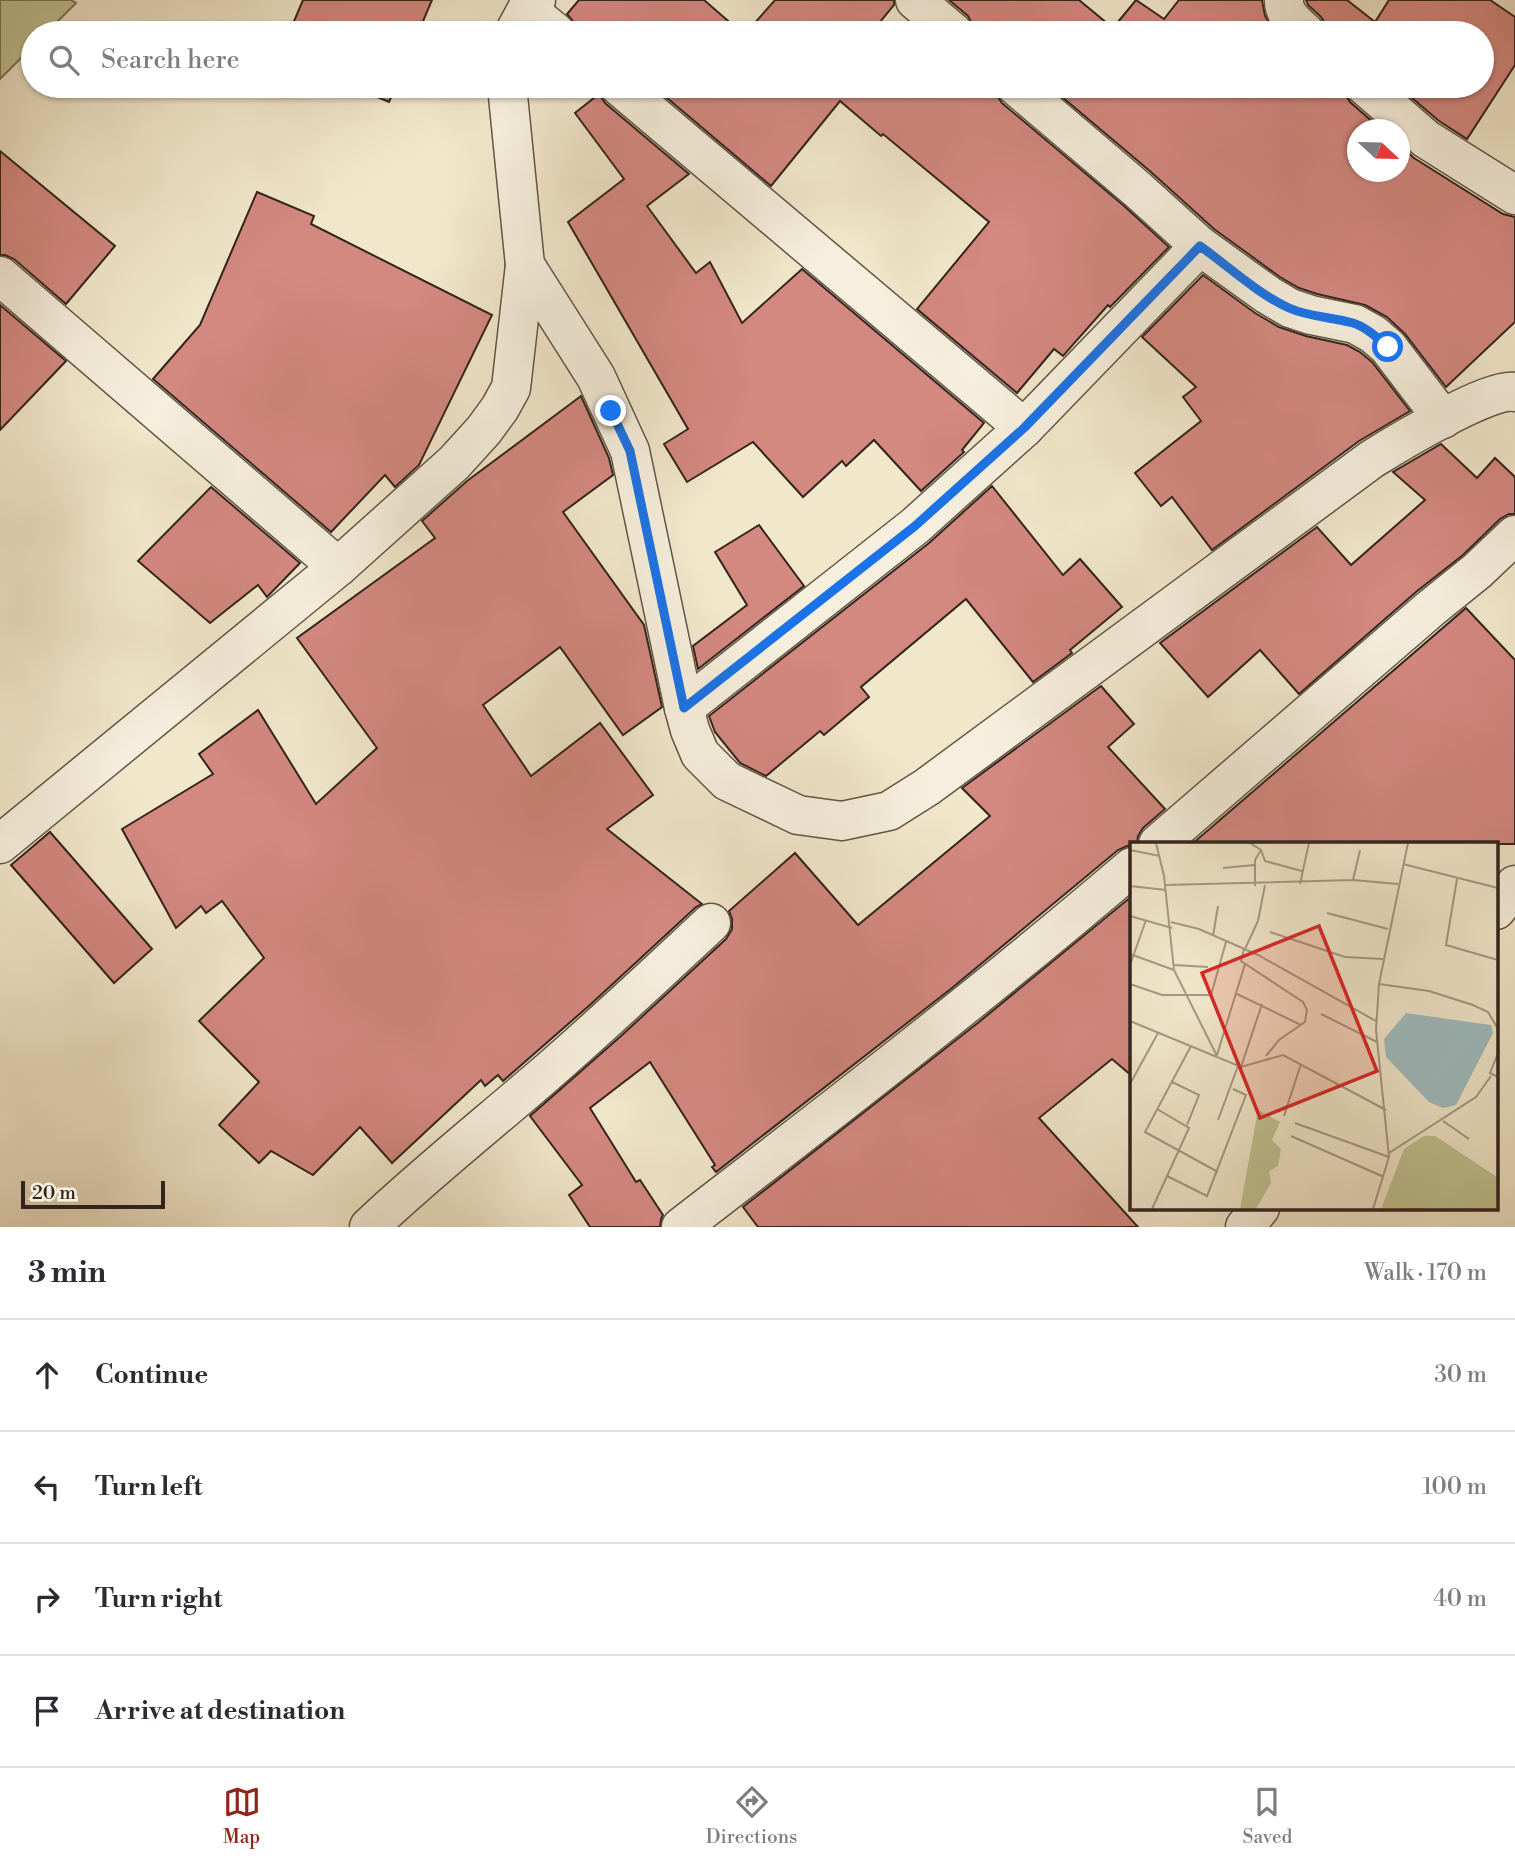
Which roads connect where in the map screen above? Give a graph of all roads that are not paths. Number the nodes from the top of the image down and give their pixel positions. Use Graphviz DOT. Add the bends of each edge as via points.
graph roads {
  1 [pos="915,0"];
  2 [pos="1284,0"];
  3 [pos="940,21"];
  4 [pos="1293,21"];
  5 [pos="508,98"];
  6 [pos="632,98"];
  7 [pos="1030,98"];
  8 [pos="1379,98"];
  9 [pos="1515,195"];
  10 [pos="1200,246"];
  11 [pos="525,265"];
  12 [pos="0,276"];
  13 [pos="1515,392"];
  14 [pos="1443,419"];
  15 [pos="1024,428"];
  16 [pos="1515,535"];
  17 [pos="338,567"];
  18 [pos="684,708"];
  19 [pos="1160,842"];
  20 [pos="0,844"];
  21 [pos="1130,869"];
  22 [pos="1515,885"];
  23 [pos="1498,906"];
  24 [pos="711,923"];
  25 [pos="1258,1210"];
  26 [pos="369,1227"];
  27 [pos="681,1227"];
  28 [pos="1245,1227"];
  1 -- 3 [label="street"];
  2 -- 4 [label="street" via="1283,7"];
  5 -- 11 [label="street"];
  6 -- 15 [label="street"];
  7 -- 10 [label="street"];
  8 -- 9 [label="street" via="1426,139"];
  10 -- 14 [label="street" via="1290,308 1355,324 1373,334"];
  10 -- 15 [label="street"];
  11 -- 17 [label="street" via="510,388 500,408 454,464"];
  11 -- 18 [label="street" via="596,377 630,451"];
  12 -- 17 [label="street"];
  13 -- 14 [label="street" via="1489,396"];
  14 -- 18 [label="street" via="1372,459 889,811 842,821 798,815 727,781 700,754"];
  15 -- 18 [label="street" via="915,526"];
  16 -- 19 [label="street"];
  17 -- 20 [label="street"];
  21 -- 27 [label="street" via="825,1117"];
  22 -- 23 [label="street"];
  24 -- 26 [label="street"];
  25 -- 28 [label="street"];
}
